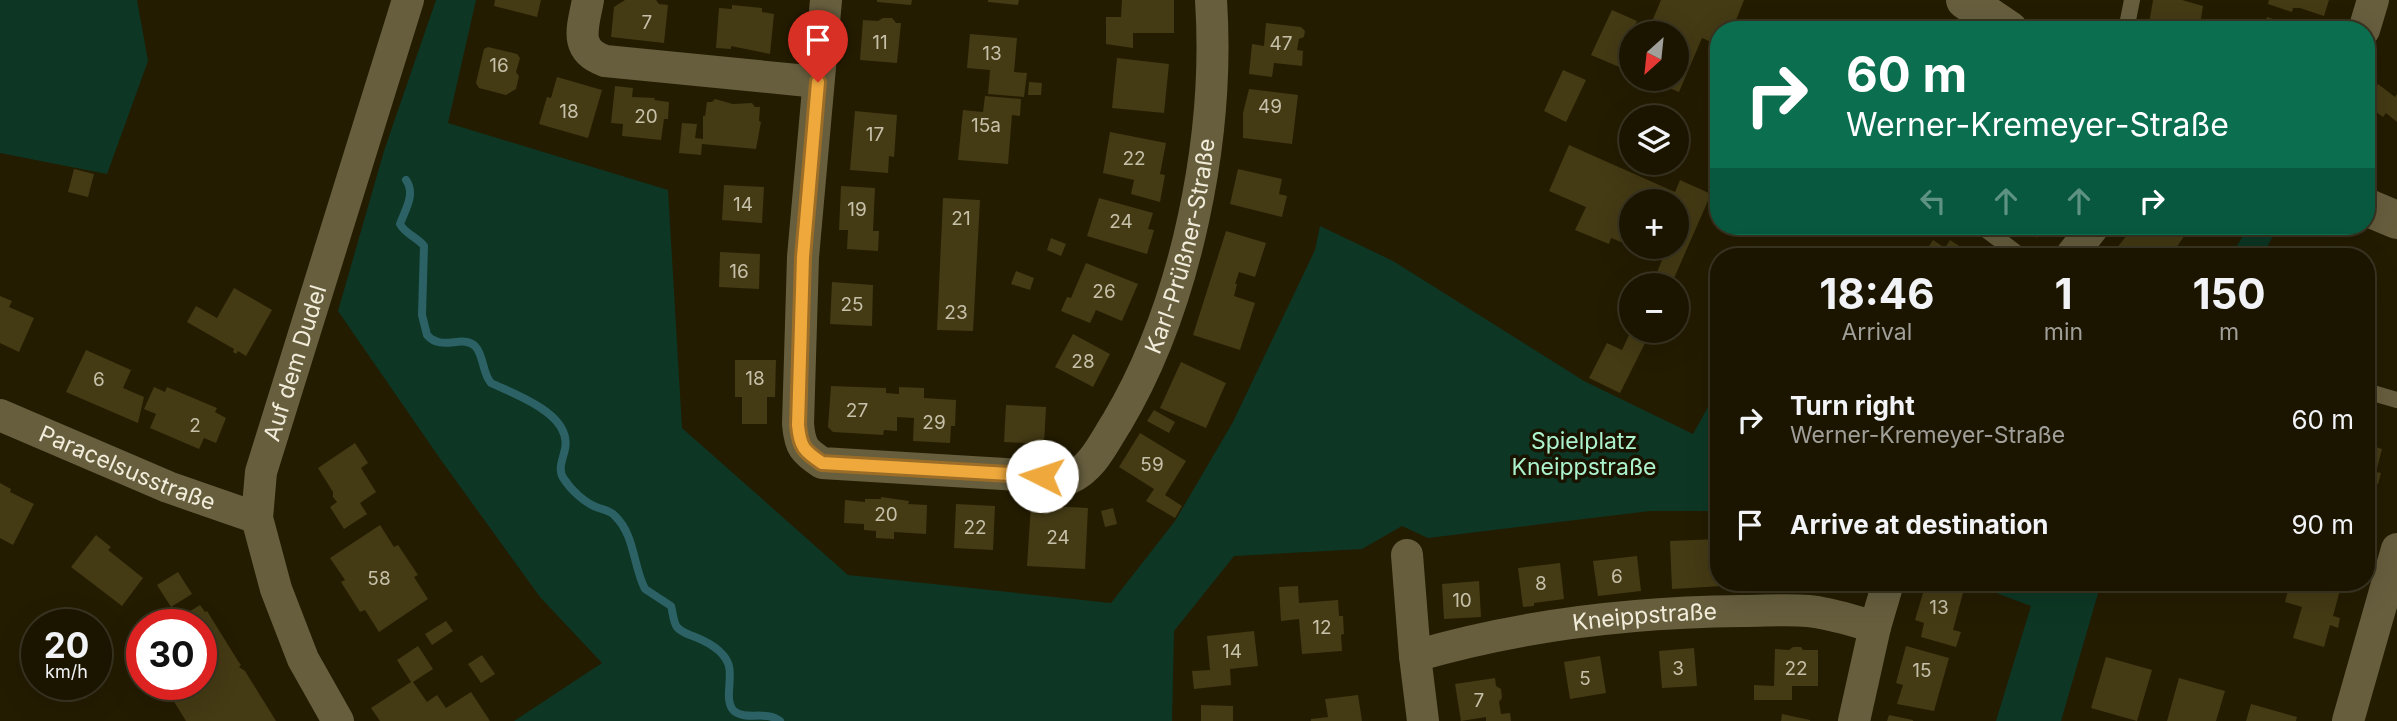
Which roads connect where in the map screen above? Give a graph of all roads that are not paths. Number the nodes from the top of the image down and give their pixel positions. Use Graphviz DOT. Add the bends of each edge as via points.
graph roads {
  1 [pos="408,0"];
  2 [pos="588,0"];
  3 [pos="826,0"];
  4 [pos="1211,0"];
  5 [pos="1965,0"];
  6 [pos="2132,0"];
  7 [pos="2372,0"];
  8 [pos="1996,21"];
  9 [pos="2128,21"];
  10 [pos="2366,21"];
  11 [pos="818,82"];
  12 [pos="2375,211"];
  13 [pos="2397,220"];
  14 [pos="1993,235"];
  15 [pos="2010,248"];
  16 [pos="2375,394"];
  17 [pos="2397,400"];
  18 [pos="0,415"];
  19 [pos="257,518"];
  20 [pos="2397,550"];
  21 [pos="1407,555"];
  22 [pos="1886,591"];
  23 [pos="1875,627"];
  24 [pos="1415,656"];
  25 [pos="338,721"];
  26 [pos="1423,721"];
  27 [pos="1854,721"];
  28 [pos="2348,721"];
  1 -- 19 [label="street, Auf dem Dudel" via="261,472"];
  2 -- 11 [label="street" via="583,45 591,56 604,61"];
  3 -- 11 [label="street"];
  4 -- 11 [label="street, Karl-Prüßner-Straße" via="1212,88 1205,156 1183,258 1150,355 1125,408 1082,472 1070,478 822,463 800,443 803,257"];
  5 -- 8 [label="main road"];
  6 -- 9 [label="lane"];
  7 -- 10 [label="street"];
  12 -- 13 [label="main road"];
  14 -- 15 [label="lane"];
  16 -- 17 [label="lane"];
  18 -- 19 [label="street, Paracelsusstraße"];
  19 -- 25 [label="street, Auf dem Dudel" via="276,589 303,659"];
  20 -- 28 [label="street"];
  21 -- 24 [label="street"];
  22 -- 23 [label="street"];
  23 -- 24 [label="street, Kneippstraße" via="1807,611 1701,612 1625,617 1524,632"];
  23 -- 27 [label="street"];
  24 -- 26 [label="street"];
}
